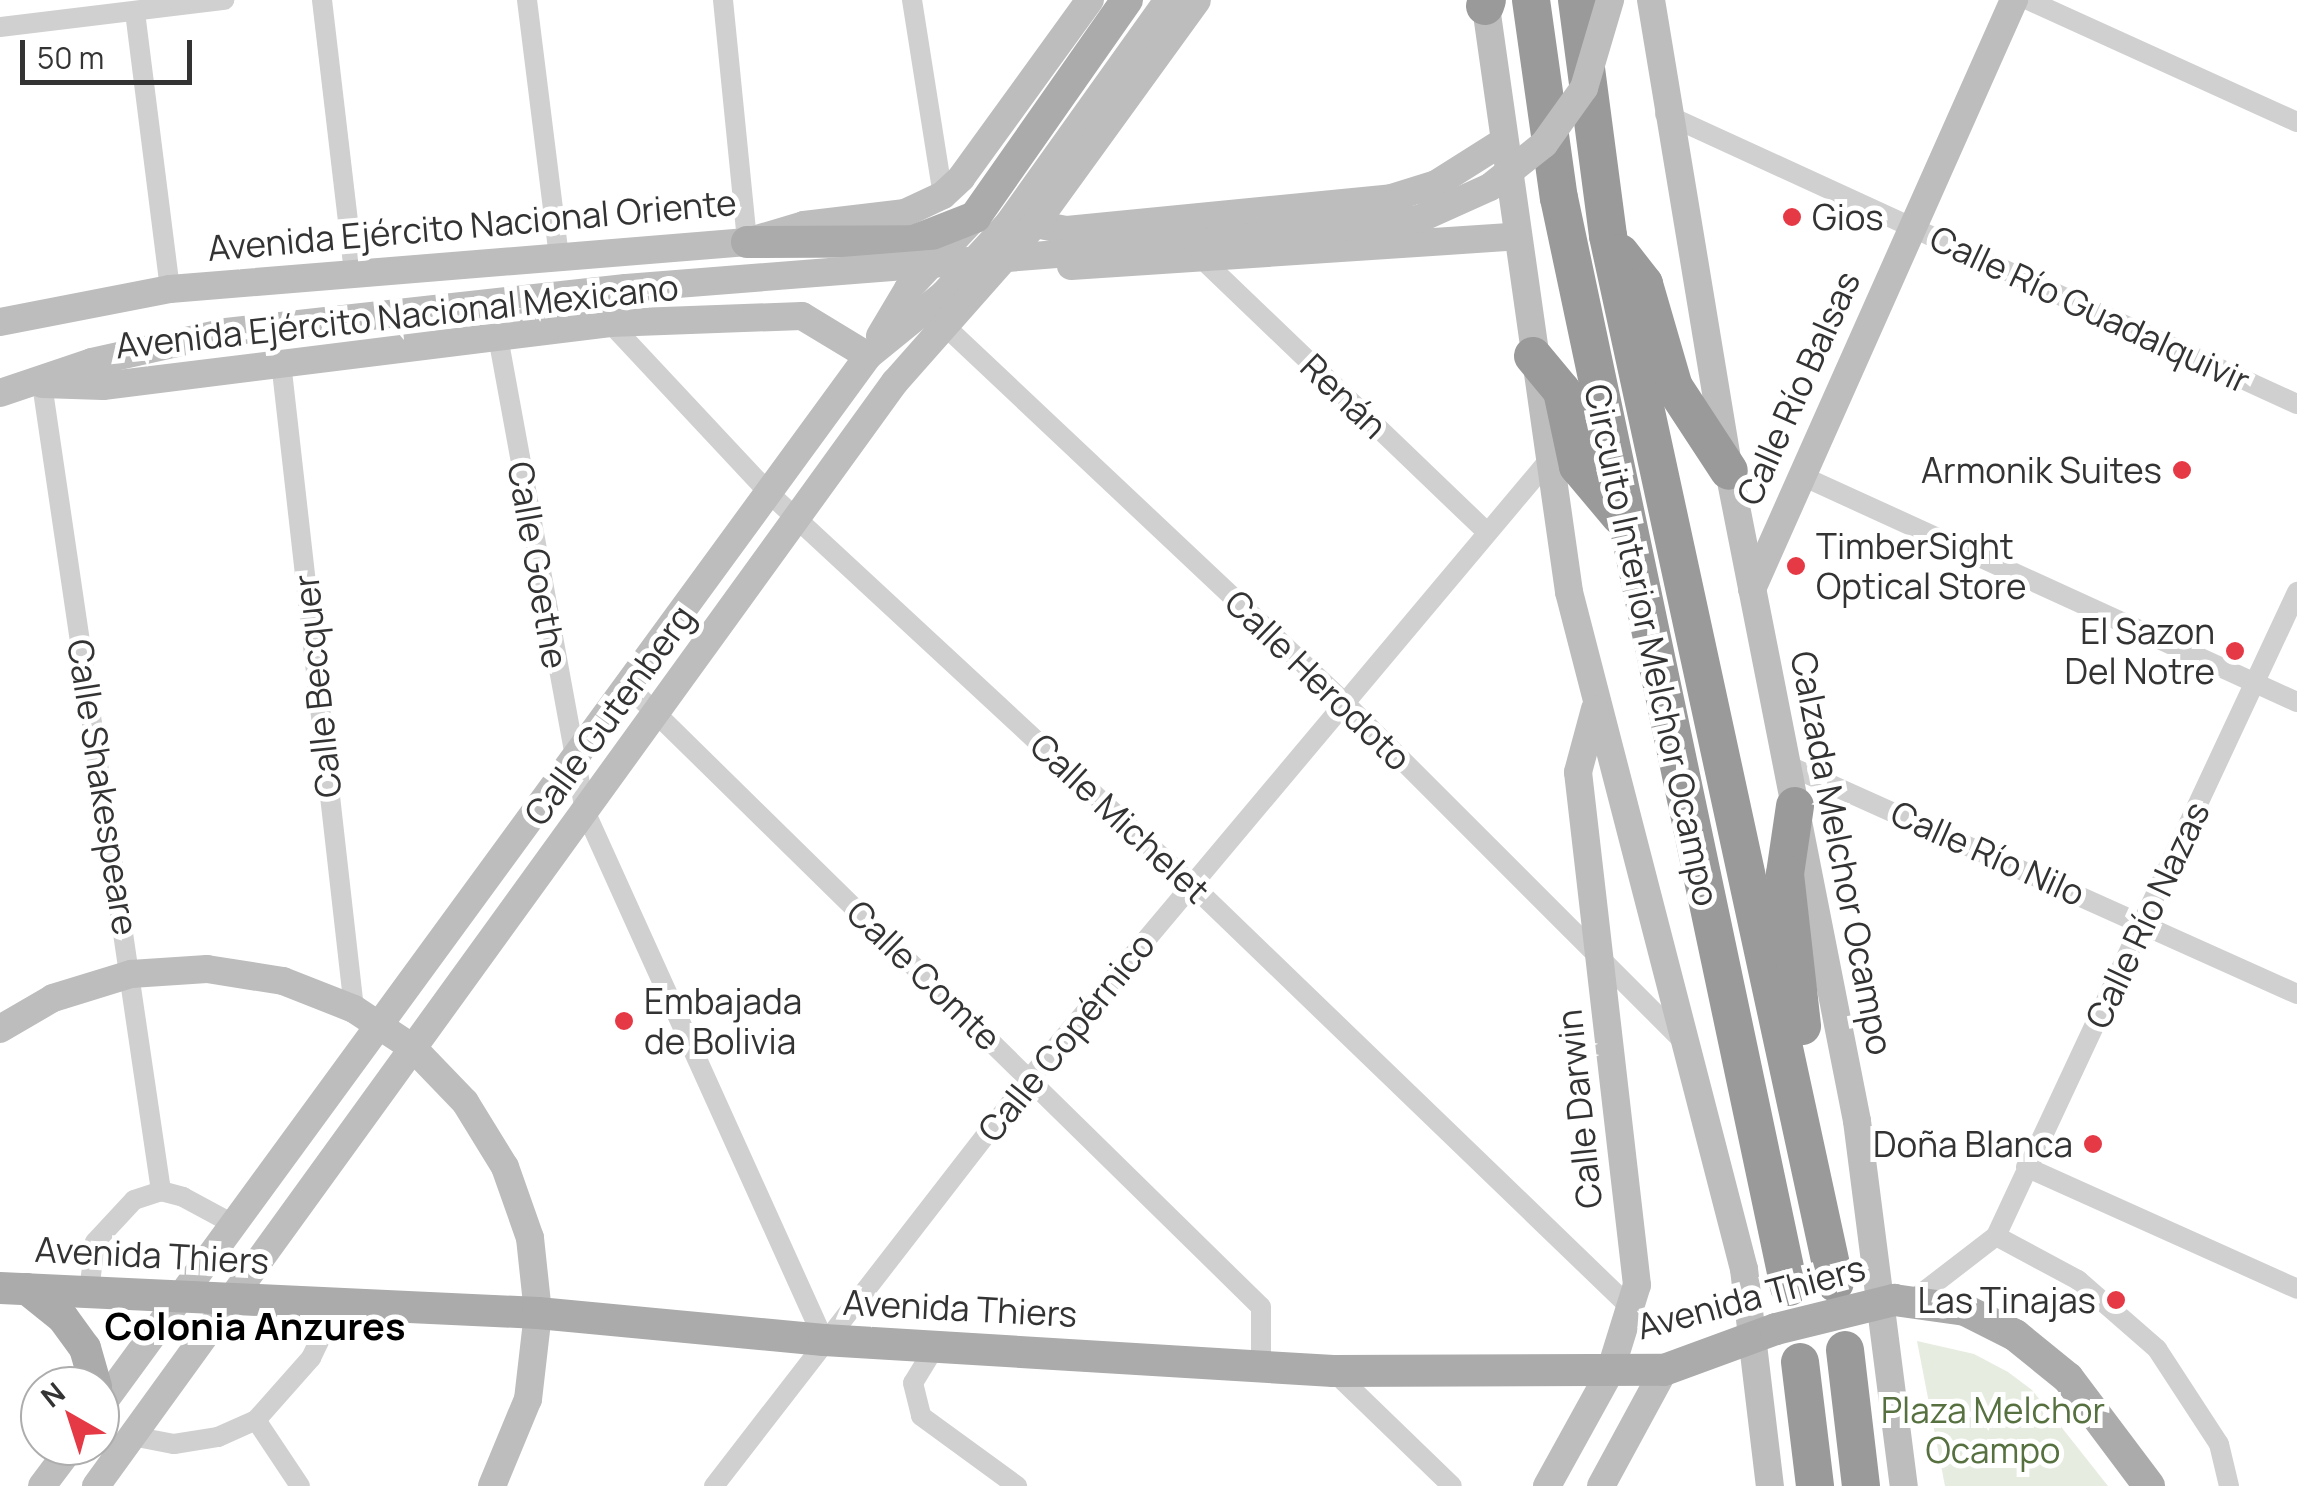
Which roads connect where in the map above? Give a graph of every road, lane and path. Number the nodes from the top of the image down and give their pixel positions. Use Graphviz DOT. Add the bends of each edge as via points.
graph roads {
  1 [pos="224,0"];
  2 [pos="322,0"];
  3 [pos="527,0"];
  4 [pos="722,0"];
  5 [pos="912,0"];
  6 [pos="1090,0"];
  7 [pos="1126,0"];
  8 [pos="1168,0"];
  9 [pos="1197,0"];
  10 [pos="1531,0"];
  11 [pos="1577,0"];
  12 [pos="1610,0"];
  13 [pos="1650,0"];
  14 [pos="2014,0"];
  15 [pos="2028,0"];
  16 [pos="1486,2"];
  17 [pos="135,12"];
  18 [pos="0,27"];
  19 [pos="1665,114"];
  20 [pos="2297,122"];
  21 [pos="1504,141"];
  22 [pos="943,195"];
  23 [pos="975,216"];
  24 [pos="1035,224"];
  25 [pos="1910,226"];
  26 [pos="1516,236"];
  27 [pos="1608,236"];
  28 [pos="747,242"];
  29 [pos="559,256"];
  30 [pos="1202,259"];
  31 [pos="995,270"];
  32 [pos="354,272"];
  33 [pos="170,289"];
  34 [pos="0,322"];
  35 [pos="610,323"];
  36 [pos="946,327"];
  37 [pos="498,337"];
  38 [pos="868,356"];
  39 [pos="1533,356"];
  40 [pos="281,362"];
  41 [pos="42,384"];
  42 [pos="0,393"];
  43 [pos="2297,404"];
  44 [pos="1548,461"];
  45 [pos="1730,471"];
  46 [pos="1800,475"];
  47 [pos="770,494"];
  48 [pos="797,520"];
  49 [pos="1624,520"];
  50 [pos="1487,532"];
  51 [pos="1752,589"];
  52 [pos="2297,592"];
  53 [pos="2256,683"];
  54 [pos="629,686"];
  55 [pos="1343,701"];
  56 [pos="2297,702"];
  57 [pos="1596,706"];
  58 [pos="656,716"];
  59 [pos="572,764"];
  60 [pos="1787,765"];
  61 [pos="1795,806"];
  62 [pos="585,811"];
  63 [pos="1192,884"];
  64 [pos="2144,922"];
  65 [pos="1600,957"];
  66 [pos="131,974"];
  67 [pos="2297,994"];
  68 [pos="354,1009"];
  69 [pos="381,1025"];
  70 [pos="0,1028"];
  71 [pos="1683,1041"];
  72 [pos="413,1048"];
  73 [pos="1030,1078"];
  74 [pos="1794,1083"];
  75 [pos="2026,1167"];
  76 [pos="162,1191"];
  77 [pos="234,1224"];
  78 [pos="1996,1236"];
  79 [pos="1834,1283"];
  80 [pos="1789,1287"];
  81 [pos="14,1289"];
  82 [pos="2297,1289"];
  83 [pos="89,1292"];
  84 [pos="181,1297"];
  85 [pos="232,1299"];
  86 [pos="337,1304"];
  87 [pos="1634,1310"];
  88 [pos="538,1313"];
  89 [pos="1883,1323"];
  90 [pos="1764,1332"];
  91 [pos="824,1340"];
  92 [pos="934,1346"];
  93 [pos="1844,1350"];
  94 [pos="1800,1362"];
  95 [pos="90,1366"];
  96 [pos="1261,1366"];
  97 [pos="1664,1370"];
  98 [pos="1333,1371"];
  99 [pos="1610,1372"];
  100 [pos="120,1381"];
  101 [pos="256,1420"];
  102 [pos="132,1436"];
  103 [pos="96,1486"];
  104 [pos="300,1486"];
  105 [pos="492,1486"];
  106 [pos="714,1486"];
  107 [pos="1017,1486"];
  108 [pos="1452,1486"];
  109 [pos="1546,1486"];
  110 [pos="1602,1486"];
  111 [pos="1770,1486"];
  112 [pos="1816,1486"];
  113 [pos="1861,1486"];
  114 [pos="1904,1486"];
  115 [pos="2148,1486"];
  116 [pos="2229,1486"];
  1 -- 17 [label="street"];
  2 -- 32 [label="street"];
  3 -- 29 [label="street"];
  4 -- 28 [label="street"];
  5 -- 22 [label="street"];
  6 -- 22 [label="street"];
  7 -- 23 [label="main road"];
  8 -- 38 [label="street, Calle Gutenberg" via="1009,223 944,294"];
  9 -- 24 [label="street, Calle Gutenberg"];
  10 -- 49 [label="highway, Circuito Interior Melchor Ocampo" via="1559,198"];
  11 -- 27 [label="highway, Circuito Interior Melchor Ocampo"];
  12 -- 41 [label="street, bridge" via="1584,88 1544,144 1490,187 1419,219 626,288 226,332 92,362"];
  13 -- 19 [label="street, Calzada Melchor Ocampo"];
  14 -- 25 [label="street, Calle Río Balsas"];
  15 -- 20 [label="street"];
  16 -- 21 [label="street"];
  17 -- 18 [label="street"];
  17 -- 33 [label="street"];
  19 -- 25 [label="street, Calle Río Guadalquivir"];
  19 -- 45 [label="street, Calzada Melchor Ocampo"];
  21 -- 24 [label="street" via="1436,184 1391,198 1067,230"];
  21 -- 26 [label="street"];
  22 -- 28 [label="street, Avenida Ejército Nacional Oriente" via="904,213 804,225"];
  23 -- 28 [label="main road" via="914,241"];
  23 -- 38 [label="street" via="908,289"];
  24 -- 31 [label="street, Calle Gutenberg"];
  25 -- 43 [label="street, Calle Río Guadalquivir"];
  25 -- 46 [label="street, Calle Río Balsas"];
  26 -- 30 [label="street"];
  26 -- 39 [label="street"];
  27 -- 45 [label="highway" via="1644,284 1674,388"];
  27 -- 74 [label="highway, Circuito Interior Melchor Ocampo"];
  28 -- 29 [label="street, Avenida Ejército Nacional Oriente"];
  29 -- 32 [label="street, Avenida Ejército Nacional Oriente"];
  30 -- 31 [label="street"];
  30 -- 50 [label="street, Renán"];
  31 -- 36 [label="street, Calle Gutenberg"];
  32 -- 33 [label="street, Avenida Ejército Nacional Oriente"];
  33 -- 34 [label="street, Avenida Ejército Nacional Oriente"];
  35 -- 37 [label="street, Avenida Ejército Nacional Mexicano"];
  35 -- 38 [label="street, Avenida Ejército Nacional Mexicano" via="802,316"];
  35 -- 47 [label="street, Calle Michelet"];
  36 -- 48 [label="street, Calle Gutenberg" via="894,382"];
  36 -- 55 [label="street, Calle Herodoto"];
  37 -- 40 [label="street, Avenida Ejército Nacional Mexicano"];
  37 -- 59 [label="street, Calle Goethe"];
  38 -- 47 [label="street, Calle Gutenberg"];
  39 -- 44 [label="street"];
  39 -- 49 [label="highway" via="1562,391 1578,466"];
  40 -- 41 [label="street, Avenida Ejército Nacional Mexicano" via="103,386"];
  40 -- 68 [label="street, Calle Becquer"];
  41 -- 42 [label="street"];
  41 -- 66 [label="street, Calle Shakespeare"];
  44 -- 50 [label="street, Calle Copérnico"];
  44 -- 57 [label="street"];
  45 -- 51 [label="street, Calzada Melchor Ocampo"];
  46 -- 51 [label="street, Calle Río Balsas"];
  46 -- 53 [label="street"];
  47 -- 48 [label="street, Calle Michelet"];
  47 -- 54 [label="street, Calle Gutenberg"];
  48 -- 58 [label="street, Calle Gutenberg"];
  48 -- 63 [label="street, Calle Michelet"];
  49 -- 80 [label="highway, Circuito Interior Melchor Ocampo"];
  50 -- 55 [label="street, Calle Copérnico"];
  51 -- 60 [label="street, Calzada Melchor Ocampo"];
  52 -- 53 [label="street, Calle Río Nazas"];
  53 -- 56 [label="street"];
  53 -- 64 [label="street, Calle Río Nazas"];
  54 -- 58 [label="street, Calle Comte"];
  54 -- 59 [label="street, Calle Gutenberg"];
  55 -- 63 [label="street, Calle Copérnico"];
  55 -- 65 [label="street, Calle Herodoto"];
  57 -- 65 [label="street, Calle Darwin" via="1578,772"];
  57 -- 71 [label="street"];
  58 -- 62 [label="street, Calle Gutenberg"];
  58 -- 73 [label="street, Calle Comte"];
  59 -- 62 [label="street, Calle Goethe"];
  59 -- 69 [label="street, Calle Gutenberg"];
  60 -- 61 [label="street, Calzada Melchor Ocampo"];
  60 -- 64 [label="street, Calle Río Nilo"];
  61 -- 74 [label="highway" via="1785,874 1803,1018"];
  61 -- 89 [label="street, Calzada Melchor Ocampo" via="1857,1120"];
  62 -- 72 [label="street, Calle Gutenberg"];
  62 -- 91 [label="street, Calle Goethe"];
  63 -- 73 [label="street, Calle Copérnico"];
  63 -- 87 [label="street, Calle Michelet"];
  64 -- 67 [label="street, Calle Río Nilo"];
  64 -- 75 [label="street, Calle Río Nazas"];
  65 -- 71 [label="street, Calle Herodoto"];
  65 -- 87 [label="street, Calle Darwin" via="1637,1285"];
  66 -- 68 [label="street" via="207,969 264,978"];
  66 -- 70 [label="street" via="53,998"];
  66 -- 76 [label="street, Calle Shakespeare"];
  68 -- 69 [label="street"];
  69 -- 72 [label="street"];
  69 -- 77 [label="street, Calle Gutenberg"];
  71 -- 90 [label="street"];
  72 -- 85 [label="street, Calle Gutenberg"];
  72 -- 88 [label="street" via="466,1102 505,1167 530,1238"];
  73 -- 91 [label="street, Calle Copérnico"];
  73 -- 96 [label="street, Calle Comte" via="1261,1307"];
  74 -- 79 [label="highway, Circuito Interior Melchor Ocampo"];
  75 -- 78 [label="street, Calle Río Nazas"];
  75 -- 82 [label="street"];
  76 -- 77 [label="street"];
  76 -- 83 [label="street" via="134,1200 111,1218 95,1242"];
  77 -- 84 [label="street, Calle Gutenberg"];
  78 -- 89 [label="street"];
  78 -- 116 [label="street" via="2078,1280 2157,1350 2218,1444"];
  81 -- 83 [label="main road, Avenida Thiers"];
  81 -- 95 [label="main road" via="63,1318"];
  83 -- 84 [label="main road, Avenida Thiers"];
  84 -- 85 [label="main road, Avenida Thiers"];
  84 -- 100 [label="street, Calle Gutenberg"];
  85 -- 86 [label="main road, Avenida Thiers"];
  85 -- 102 [label="street, Calle Gutenberg"];
  86 -- 88 [label="main road, Avenida Thiers"];
  86 -- 101 [label="street" via="311,1358"];
  87 -- 99 [label="street, Calle Darwin"];
  88 -- 91 [label="main road, Avenida Thiers"];
  88 -- 105 [label="street" via="528,1399"];
  89 -- 114 [label="street, Calzada Melchor Ocampo"];
  90 -- 97 [label="main road, Avenida Thiers"];
  90 -- 111 [label="street"];
  90 -- 115 [label="main road, Avenida Thiers, bridge" via="1906,1299 1965,1310 2042,1354 2088,1402"];
  91 -- 92 [label="main road, Avenida Thiers"];
  91 -- 106 [label="street, Calle Copérnico"];
  92 -- 96 [label="main road, Avenida Thiers"];
  92 -- 107 [label="street" via="913,1384 922,1416"];
  93 -- 113 [label="highway"];
  94 -- 112 [label="highway"];
  96 -- 98 [label="main road, Avenida Thiers"];
  97 -- 99 [label="main road, Avenida Thiers"];
  97 -- 110 [label="street"];
  98 -- 99 [label="main road, Avenida Thiers"];
  98 -- 108 [label="street"];
  99 -- 109 [label="street, Calle Darwin"];
  101 -- 102 [label="street" via="218,1438 174,1444"];
  101 -- 104 [label="street"];
  102 -- 103 [label="street, Calle Gutenberg"];
}
